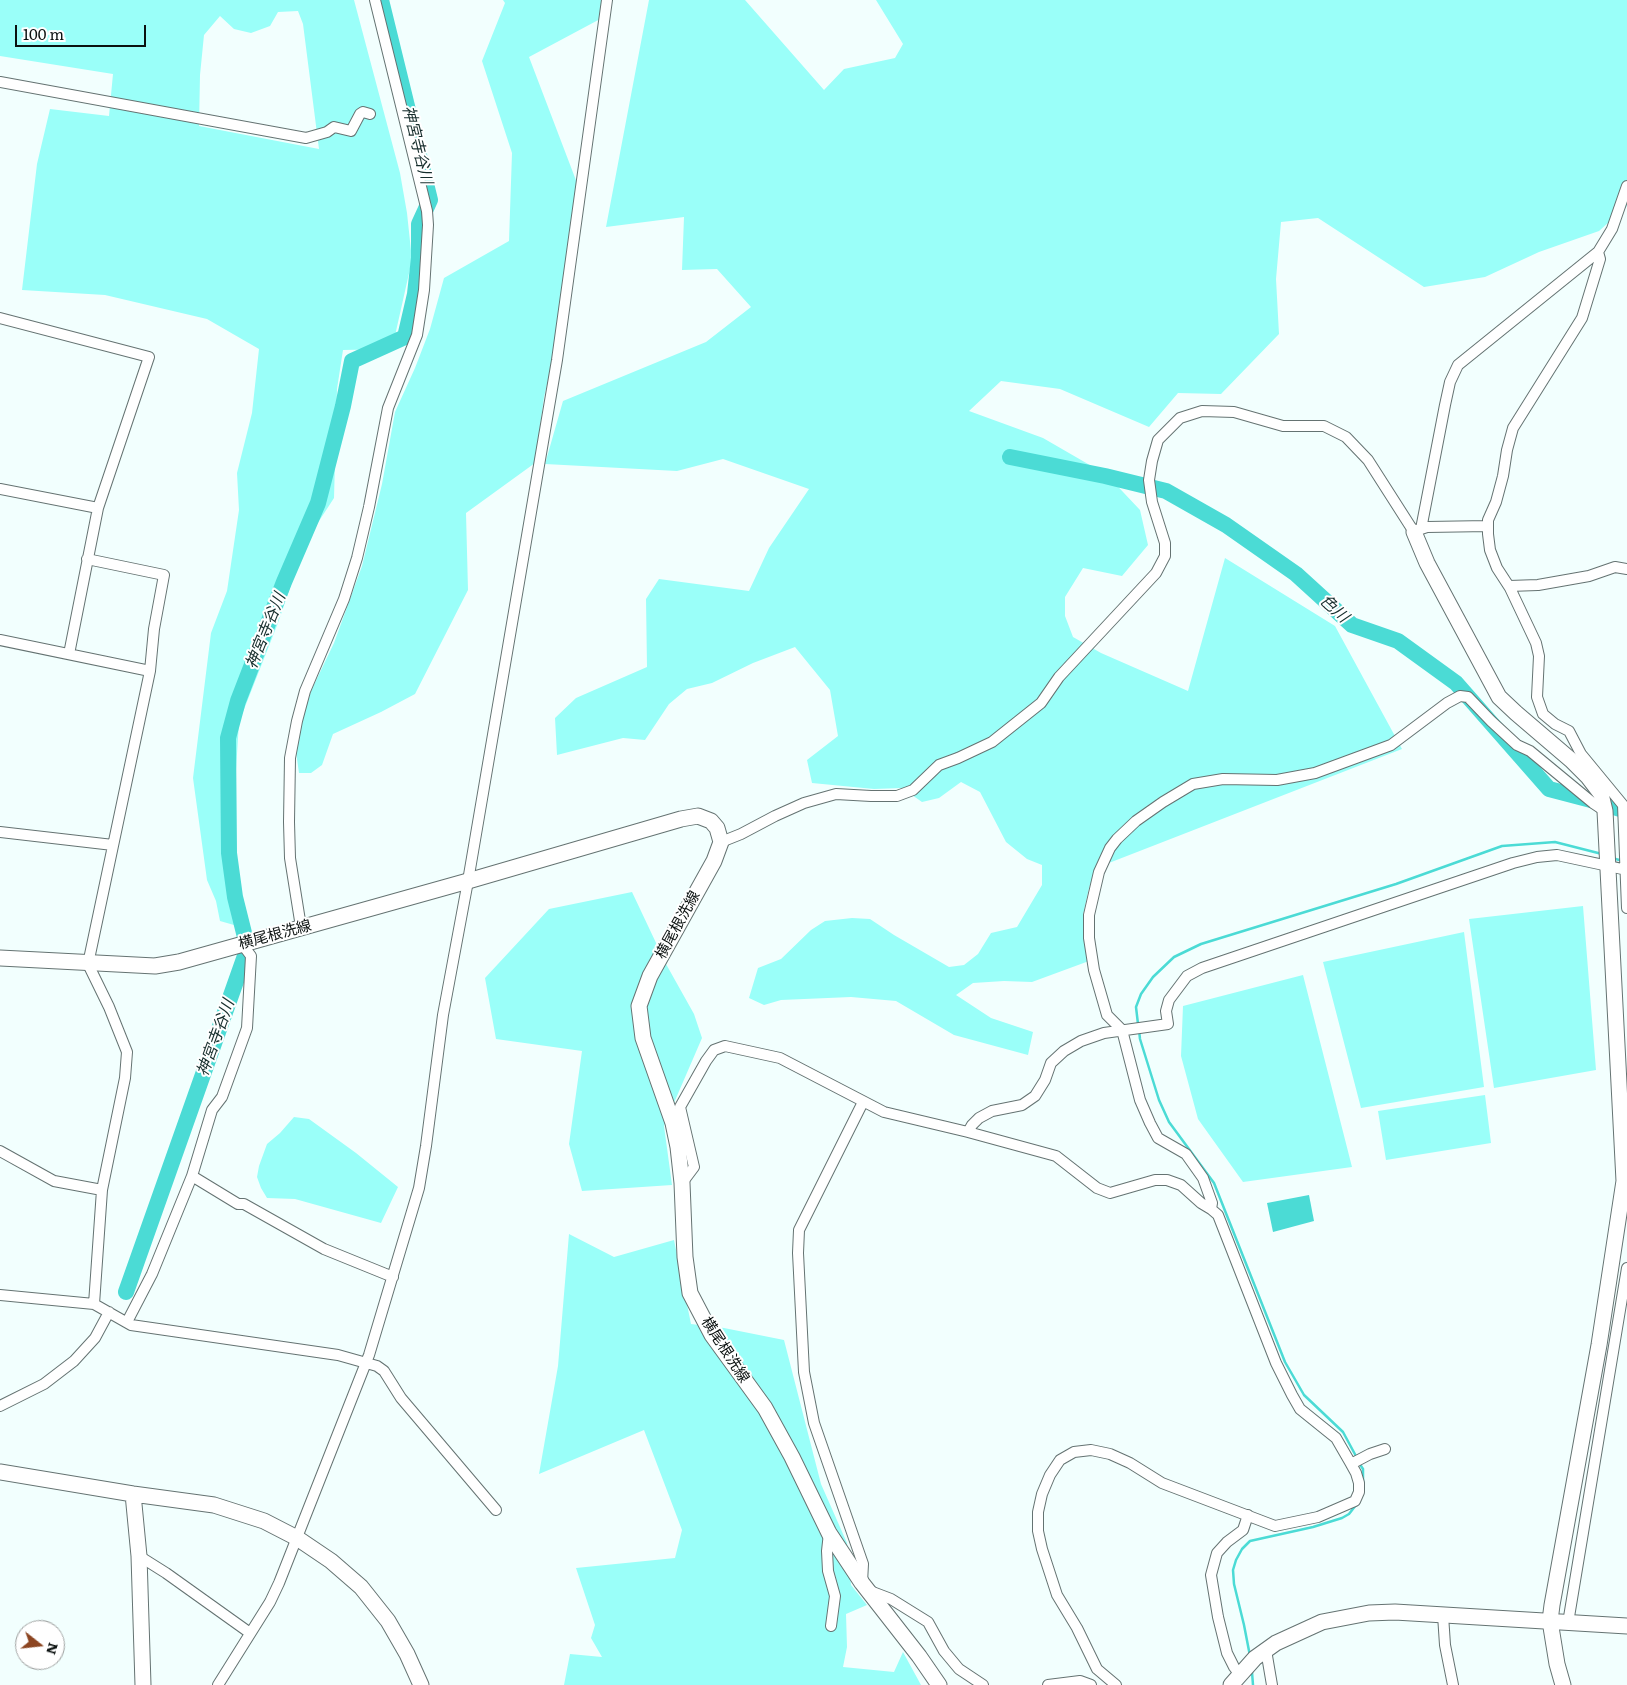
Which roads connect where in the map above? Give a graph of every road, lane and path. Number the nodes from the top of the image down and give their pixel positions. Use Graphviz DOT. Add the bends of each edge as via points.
graph roads {
  1 [pos="375,0"];
  2 [pos="607,0"];
  3 [pos="0,82"];
  4 [pos="370,114"];
  5 [pos="1627,186"];
  6 [pos="1598,252"];
  7 [pos="0,318"];
  8 [pos="0,489"];
  9 [pos="98,508"];
  10 [pos="1488,526"];
  11 [pos="1418,531"];
  12 [pos="87,559"];
  13 [pos="1627,569"];
  14 [pos="1509,586"];
  15 [pos="0,640"];
  16 [pos="69,654"];
  17 [pos="150,671"];
  18 [pos="1625,806"];
  19 [pos="1605,811"];
  20 [pos="0,832"];
  21 [pos="720,842"];
  22 [pos="113,845"];
  23 [pos="1609,866"];
  24 [pos="1626,870"];
  25 [pos="468,881"];
  26 [pos="1627,908"];
  27 [pos="301,927"];
  28 [pos="242,944"];
  29 [pos="0,958"];
  30 [pos="88,964"];
  31 [pos="1122,1030"];
  32 [pos="863,1102"];
  33 [pos="968,1132"];
  34 [pos="0,1152"];
  35 [pos="192,1176"];
  36 [pos="682,1183"];
  37 [pos="102,1190"];
  38 [pos="1211,1209"];
  39 [pos="1627,1268"];
  40 [pos="393,1276"];
  41 [pos="0,1295"];
  42 [pos="94,1304"];
  43 [pos="109,1312"];
  44 [pos="127,1322"];
  45 [pos="366,1362"];
  46 [pos="0,1406"];
  47 [pos="1385,1449"];
  48 [pos="1353,1463"];
  49 [pos="0,1472"];
  50 [pos="133,1494"];
  51 [pos="496,1510"];
  52 [pos="1248,1515"];
  53 [pos="829,1533"];
  54 [pos="297,1538"];
  55 [pos="139,1556"];
  56 [pos="865,1587"];
  57 [pos="1443,1615"];
  58 [pos="1550,1621"];
  59 [pos="1568,1622"];
  60 [pos="831,1626"];
  61 [pos="1627,1626"];
  62 [pos="250,1634"];
  63 [pos="1266,1650"];
  64 [pos="1235,1680"];
  65 [pos="143,1685"];
  66 [pos="218,1685"];
  67 [pos="421,1685"];
  68 [pos="939,1685"];
  69 [pos="983,1685"];
  70 [pos="1048,1685"];
  71 [pos="1091,1685"];
  72 [pos="1116,1685"];
  73 [pos="1272,1685"];
  74 [pos="1453,1685"];
  75 [pos="1563,1685"];
  1 -- 27 [label="street" via="427,211 424,290 416,335 388,408 357,558 344,599 304,691 297,721 290,758 288,822"];
  2 -- 25 [label="street" via="555,369"];
  3 -- 4 [label="street" via="306,138 334,126 351,131 360,114"];
  5 -- 6 [label="street" via="1612,229"];
  6 -- 10 [label="street" via="1600,259 1582,318 1513,428"];
  6 -- 11 [label="street" via="1458,365 1444,405"];
  7 -- 9 [label="street" via="149,357"];
  8 -- 9 [label="street"];
  9 -- 12 [label="street"];
  10 -- 11 [label="street" via="1427,527"];
  10 -- 14 [label="street" via="1490,550"];
  11 -- 19 [label="street" via="1431,571 1499,697 1588,777 1601,794"];
  11 -- 21 [label="street" via="1368,460 1346,437 1324,426 1282,426 1234,412 1202,412 1180,418 1158,440 1149,480 1152,502 1165,543 1165,556 1156,573 1059,677 1041,703 992,742 939,765 913,790 897,796 836,794 804,803"];
  12 -- 16 [label="street"];
  12 -- 17 [label="street" via="164,575"];
  13 -- 14 [label="street" via="1615,567 1588,576"];
  14 -- 18 [label="street" via="1536,643 1539,656 1538,697 1543,714 1569,732 1581,754"];
  15 -- 16 [label="street"];
  16 -- 17 [label="street"];
  17 -- 22 [label="street"];
  18 -- 24 [label="street"];
  19 -- 23 [label="street"];
  19 -- 31 [label="street" via="1530,751 1517,745 1465,696 1447,703 1391,745 1315,772 1277,780 1223,779 1193,784 1136,821 1117,839 1104,860 1093,894 1088,926 1094,970 1107,1015"];
  20 -- 22 [label="street"];
  21 -- 25 [label="street, 横尾根洗線" via="710,821 698,816 681,818"];
  21 -- 36 [label="street, 横尾根洗線" via="714,861 650,976 640,1006 643,1038 673,1123"];
  22 -- 30 [label="street"];
  23 -- 24 [label="street"];
  23 -- 31 [label="street" via="1557,854 1512,863 1202,968 1187,976 1169,1000 1166,1011 1168,1024"];
  23 -- 58 [label="street" via="1624,1181 1599,1345"];
  24 -- 26 [label="street"];
  25 -- 27 [label="street, 横尾根洗線"];
  25 -- 40 [label="street" via="443,1015 420,1180"];
  27 -- 28 [label="street, 横尾根洗線"];
  28 -- 30 [label="street, 横尾根洗線" via="155,966"];
  28 -- 35 [label="street" via="251,956 246,1028 222,1097 212,1110"];
  29 -- 30 [label="street, 横尾根洗線"];
  30 -- 37 [label="street" via="127,1052 125,1078"];
  31 -- 33 [label="street" via="1104,1033 1064,1051 1051,1063 1035,1096 1022,1105 992,1111 979,1118"];
  31 -- 38 [label="street" via="1140,1100 1150,1123 1158,1138 1186,1154 1203,1178"];
  32 -- 33 [label="street" via="884,1112"];
  32 -- 36 [label="street" via="780,1058 725,1046 714,1050 680,1107 694,1167"];
  32 -- 56 [label="street" via="799,1230 798,1253 804,1372 814,1423 863,1564"];
  33 -- 38 [label="street" via="1056,1156 1097,1188 1110,1193 1155,1180 1167,1180 1181,1185"];
  34 -- 37 [label="street" via="54,1180"];
  35 -- 40 [label="street" via="324,1249"];
  35 -- 44 [label="street" via="152,1274"];
  36 -- 53 [label="street, 横尾根洗線" via="690,1293 712,1335 765,1408"];
  37 -- 42 [label="street"];
  38 -- 48 [label="street" via="1218,1215 1292,1396 1300,1409 1336,1438"];
  39 -- 59 [label="street"];
  40 -- 45 [label="street"];
  41 -- 42 [label="street"];
  42 -- 43 [label="street"];
  43 -- 44 [label="street"];
  43 -- 46 [label="street" via="95,1338 74,1361 44,1384"];
  44 -- 45 [label="street"];
  45 -- 51 [label="street" via="384,1371 401,1398"];
  45 -- 54 [label="street"];
  47 -- 48 [label="street"];
  48 -- 52 [label="street" via="1359,1492 1355,1500 1334,1511 1275,1526"];
  49 -- 50 [label="street"];
  50 -- 54 [label="street" via="214,1505 264,1521"];
  50 -- 55 [label="street"];
  52 -- 64 [label="street" via="1243,1530 1218,1553 1211,1575 1218,1617"];
  52 -- 72 [label="street" via="1162,1483 1110,1454 1091,1450 1074,1452 1060,1460 1042,1494 1038,1521 1042,1548 1057,1595 1097,1669"];
  53 -- 56 [label="street, 横尾根洗線"];
  53 -- 60 [label="street" via="828,1572 835,1596"];
  54 -- 62 [label="street" via="279,1583"];
  54 -- 67 [label="street" via="332,1561 361,1587 388,1621"];
  55 -- 62 [label="street"];
  55 -- 65 [label="street"];
  56 -- 68 [label="street, 横尾根洗線"];
  56 -- 69 [label="street" via="928,1622 958,1669"];
  57 -- 58 [label="street"];
  57 -- 63 [label="street" via="1395,1612 1346,1617 1322,1622"];
  57 -- 74 [label="street"];
  58 -- 59 [label="street"];
  58 -- 75 [label="street"];
  59 -- 61 [label="street"];
  62 -- 66 [label="street"];
  63 -- 64 [label="street"];
  63 -- 73 [label="street"];
  70 -- 71 [label="street" via="1080,1681"];
}
